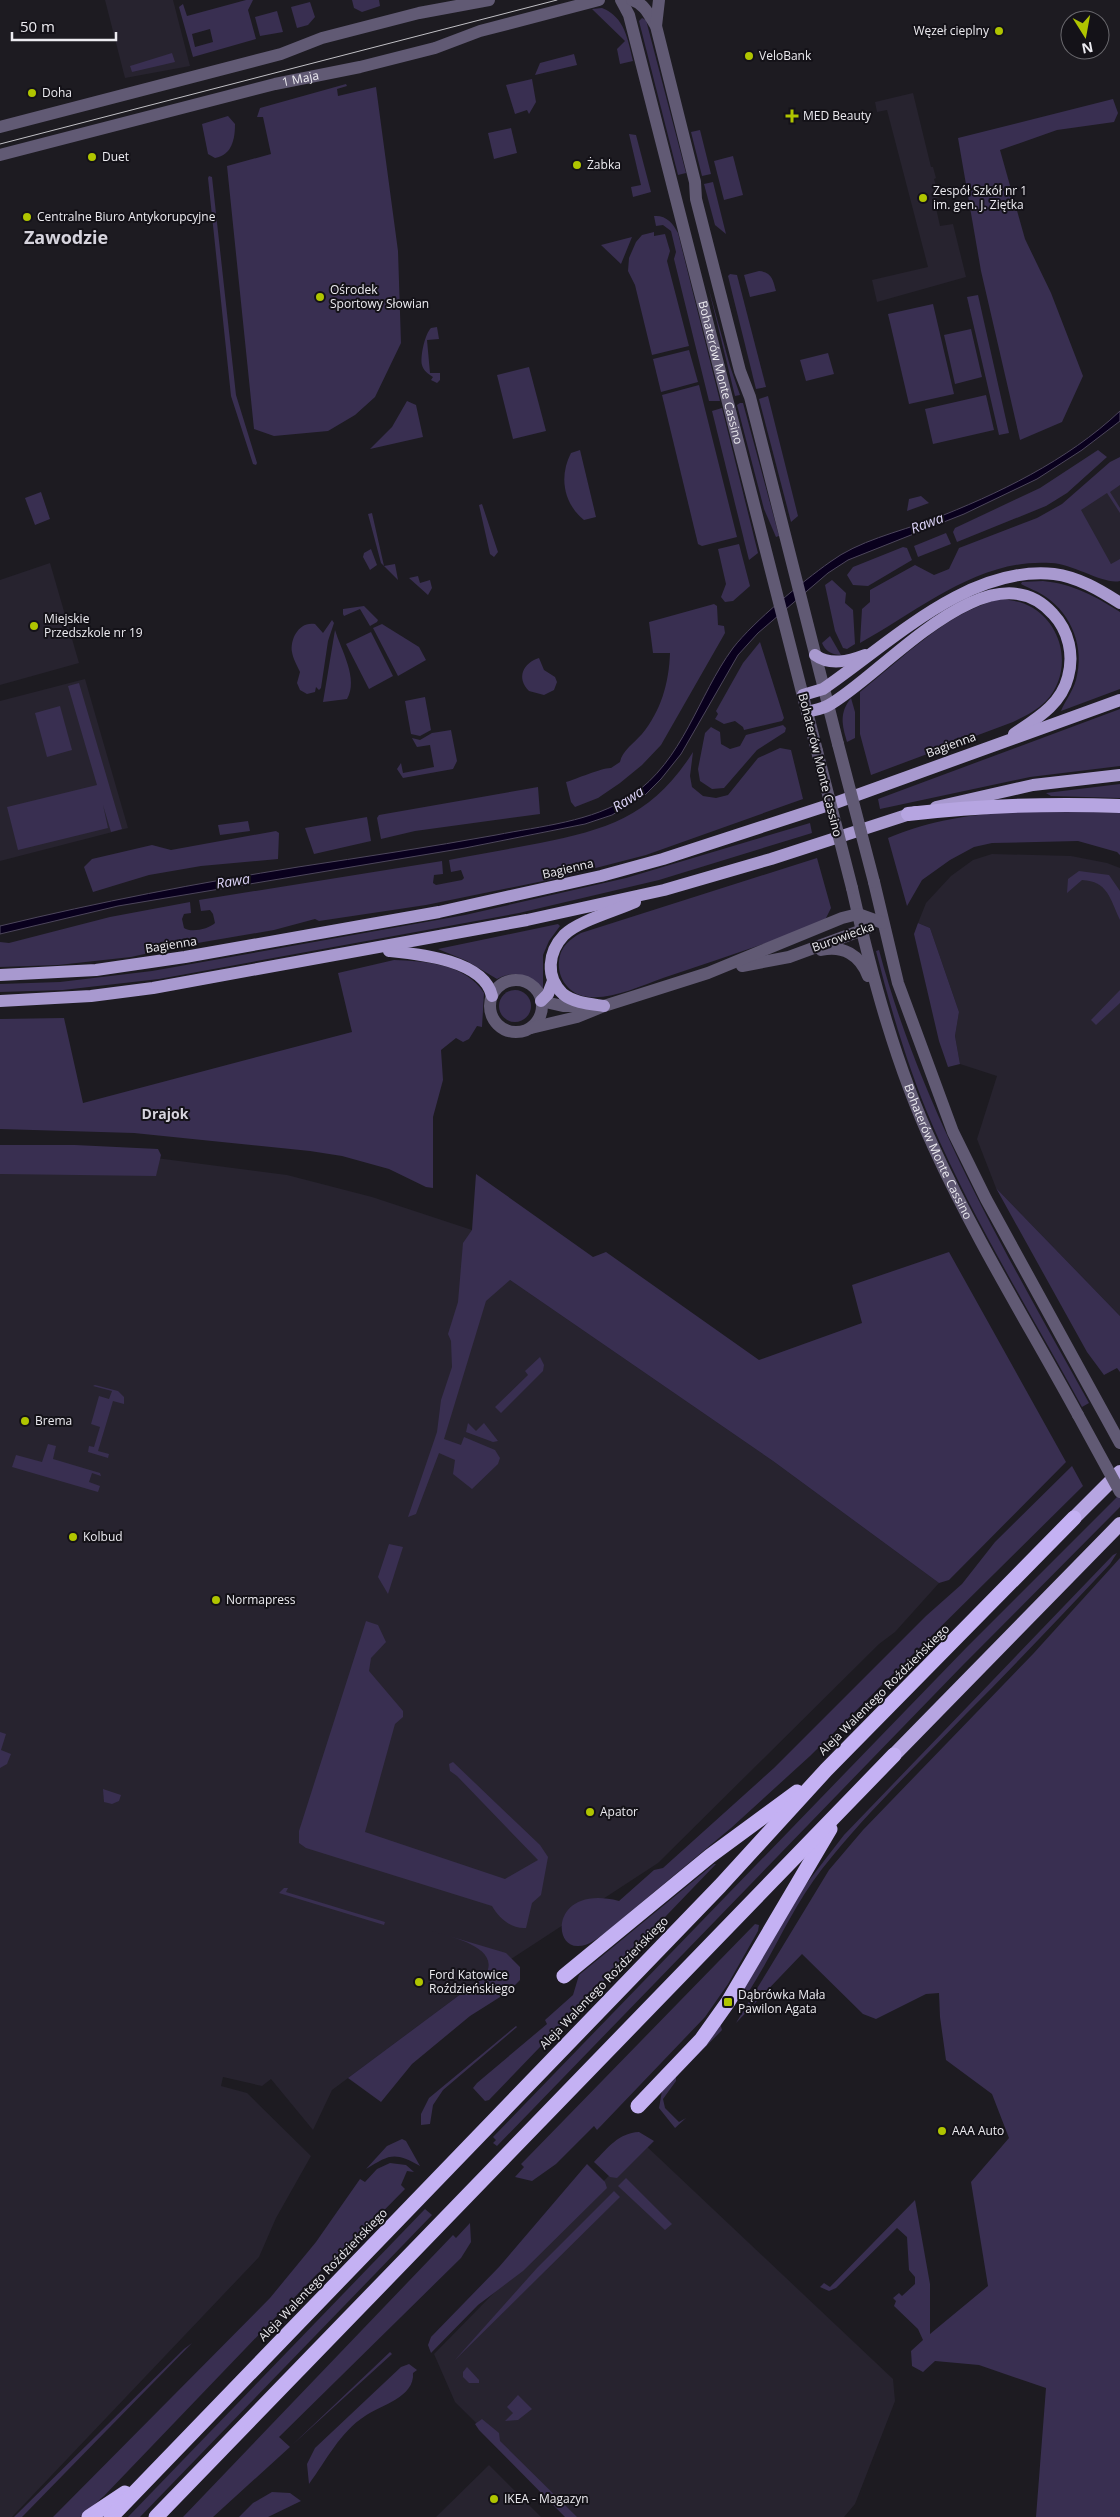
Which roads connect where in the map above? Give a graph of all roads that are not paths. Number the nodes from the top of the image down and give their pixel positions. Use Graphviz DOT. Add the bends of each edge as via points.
graph roads {
  1 [pos="488,0"];
  2 [pos="599,0"];
  3 [pos="621,0"];
  4 [pos="632,0"];
  5 [pos="659,0"];
  6 [pos="656,26"];
  7 [pos="0,127"];
  8 [pos="0,155"];
  9 [pos="1120,603"];
  10 [pos="876,650"];
  11 [pos="814,651"];
  12 [pos="823,689"];
  13 [pos="803,695"];
  14 [pos="1120,700"];
  15 [pos="828,706"];
  16 [pos="807,712"];
  17 [pos="1004,740"];
  18 [pos="1120,775"];
  19 [pos="1120,806"];
  20 [pos="908,814"];
  21 [pos="664,890"];
  22 [pos="852,891"];
  23 [pos="858,914"];
  24 [pos="842,918"];
  25 [pos="883,923"];
  26 [pos="862,930"];
  27 [pos="374,949"];
  28 [pos="789,956"];
  29 [pos="708,973"];
  30 [pos="0,975"];
  31 [pos="553,981"];
  32 [pos="492,996"];
  33 [pos="0,1000"];
  34 [pos="541,1000"];
  35 [pos="604,1006"];
  36 [pos="884,1015"];
  37 [pos="531,1028"];
  38 [pos="1120,1443"];
  39 [pos="1120,1472"];
  40 [pos="1120,1492"];
  41 [pos="1074,1518"];
  42 [pos="1120,1524"];
  43 [pos="894,1755"];
  44 [pos="826,1770"];
  45 [pos="845,1804"];
  46 [pos="564,1976"];
  47 [pos="638,2106"];
  48 [pos="152,2476"];
  49 [pos="90,2517"];
  50 [pos="111,2517"];
  51 [pos="156,2517"];
  1 -- 7 [label="street" via="339,33 281,54"];
  2 -- 8 [label="street, 1 Maja" via="480,30 434,48 275,84"];
  3 -- 13 [label="street, Bohaterów Monte Cassino" via="631,24"];
  4 -- 6 [label="street, Bohaterów Monte Cassino" via="645,8"];
  5 -- 6 [label="street, Bohaterów Monte Cassino"];
  6 -- 11 [label="street, Bohaterów Monte Cassino" via="695,182 696,199"];
  9 -- 10 [label="main road" via="1089,584 1064,576 1003,577 948,602"];
  10 -- 11 [label="main road" via="847,662 822,660"];
  10 -- 12 [label="main road"];
  11 -- 12 [label="street, Bohaterów Monte Cassino"];
  12 -- 13 [label="main road"];
  12 -- 15 [label="street, Bohaterów Monte Cassino"];
  13 -- 16 [label="street, Bohaterów Monte Cassino"];
  14 -- 17 [label="main road, Bagienna"];
  15 -- 16 [label="main road"];
  15 -- 17 [label="main road" via="959,608 977,598 994,594 1025,595 1043,604 1062,624 1069,643 1070,669 1067,682 1051,708"];
  15 -- 25 [label="street, Bohaterów Monte Cassino, bridge"];
  16 -- 22 [label="street, Bohaterów Monte Cassino, bridge"];
  17 -- 30 [label="main road, Bagienna" via="835,802 663,859 539,890 185,957 96,970"];
  18 -- 20 [label="main road" via="1007,790"];
  19 -- 20 [label="highway" via="1033,804"];
  20 -- 21 [label="main road"];
  21 -- 27 [label="main road"];
  21 -- 31 [label="main road" via="564,935 551,958"];
  22 -- 23 [label="street, Bohaterów Monte Cassino"];
  22 -- 24 [label="street"];
  23 -- 24 [label="street, Burowiecka"];
  23 -- 25 [label="street, Burowiecka"];
  23 -- 26 [label="street, Bohaterów Monte Cassino"];
  24 -- 29 [label="street, Burowiecka"];
  25 -- 26 [label="street, Burowiecka"];
  25 -- 38 [label="street, Bohaterów Monte Cassino" via="901,991 963,1155"];
  26 -- 28 [label="street, Burowiecka"];
  26 -- 36 [label="street, Bohaterów Monte Cassino"];
  27 -- 32 [label="main road" via="451,961 483,980"];
  27 -- 33 [label="main road" via="127,992"];
  28 -- 29 [label="street, Burowiecka"];
  28 -- 36 [label="street" via="831,948 845,950 864,964"];
  29 -- 35 [label="street, Burowiecka"];
  31 -- 34 [label="main road" via="548,994"];
  31 -- 35 [label="main road" via="570,997"];
  32 -- 34 [label="street" via="507,982 521,981 534,987"];
  32 -- 37 [label="street" via="490,1011 502,1028 518,1032"];
  34 -- 35 [label="street, Burowiecka" via="574,1007"];
  34 -- 37 [label="street" via="540,1016"];
  35 -- 37 [label="street, Burowiecka" via="577,1017"];
  36 -- 40 [label="street, Bohaterów Monte Cassino, bridge" via="902,1070 934,1148"];
  39 -- 41 [label="highway, Aleja Walentego Roździeńskiego"];
  41 -- 44 [label="highway, Aleja Walentego Roździeńskiego"];
  42 -- 43 [label="highway"];
  43 -- 45 [label="highway"];
  44 -- 46 [label="highway" via="710,1856"];
  44 -- 48 [label="highway, Aleja Walentego Roździeńskiego" via="720,1886"];
  45 -- 47 [label="highway" via="728,2002 701,2040"];
  45 -- 51 [label="highway"];
  48 -- 49 [label="highway"];
  48 -- 50 [label="highway, Aleja Walentego Roździeńskiego"];
}
